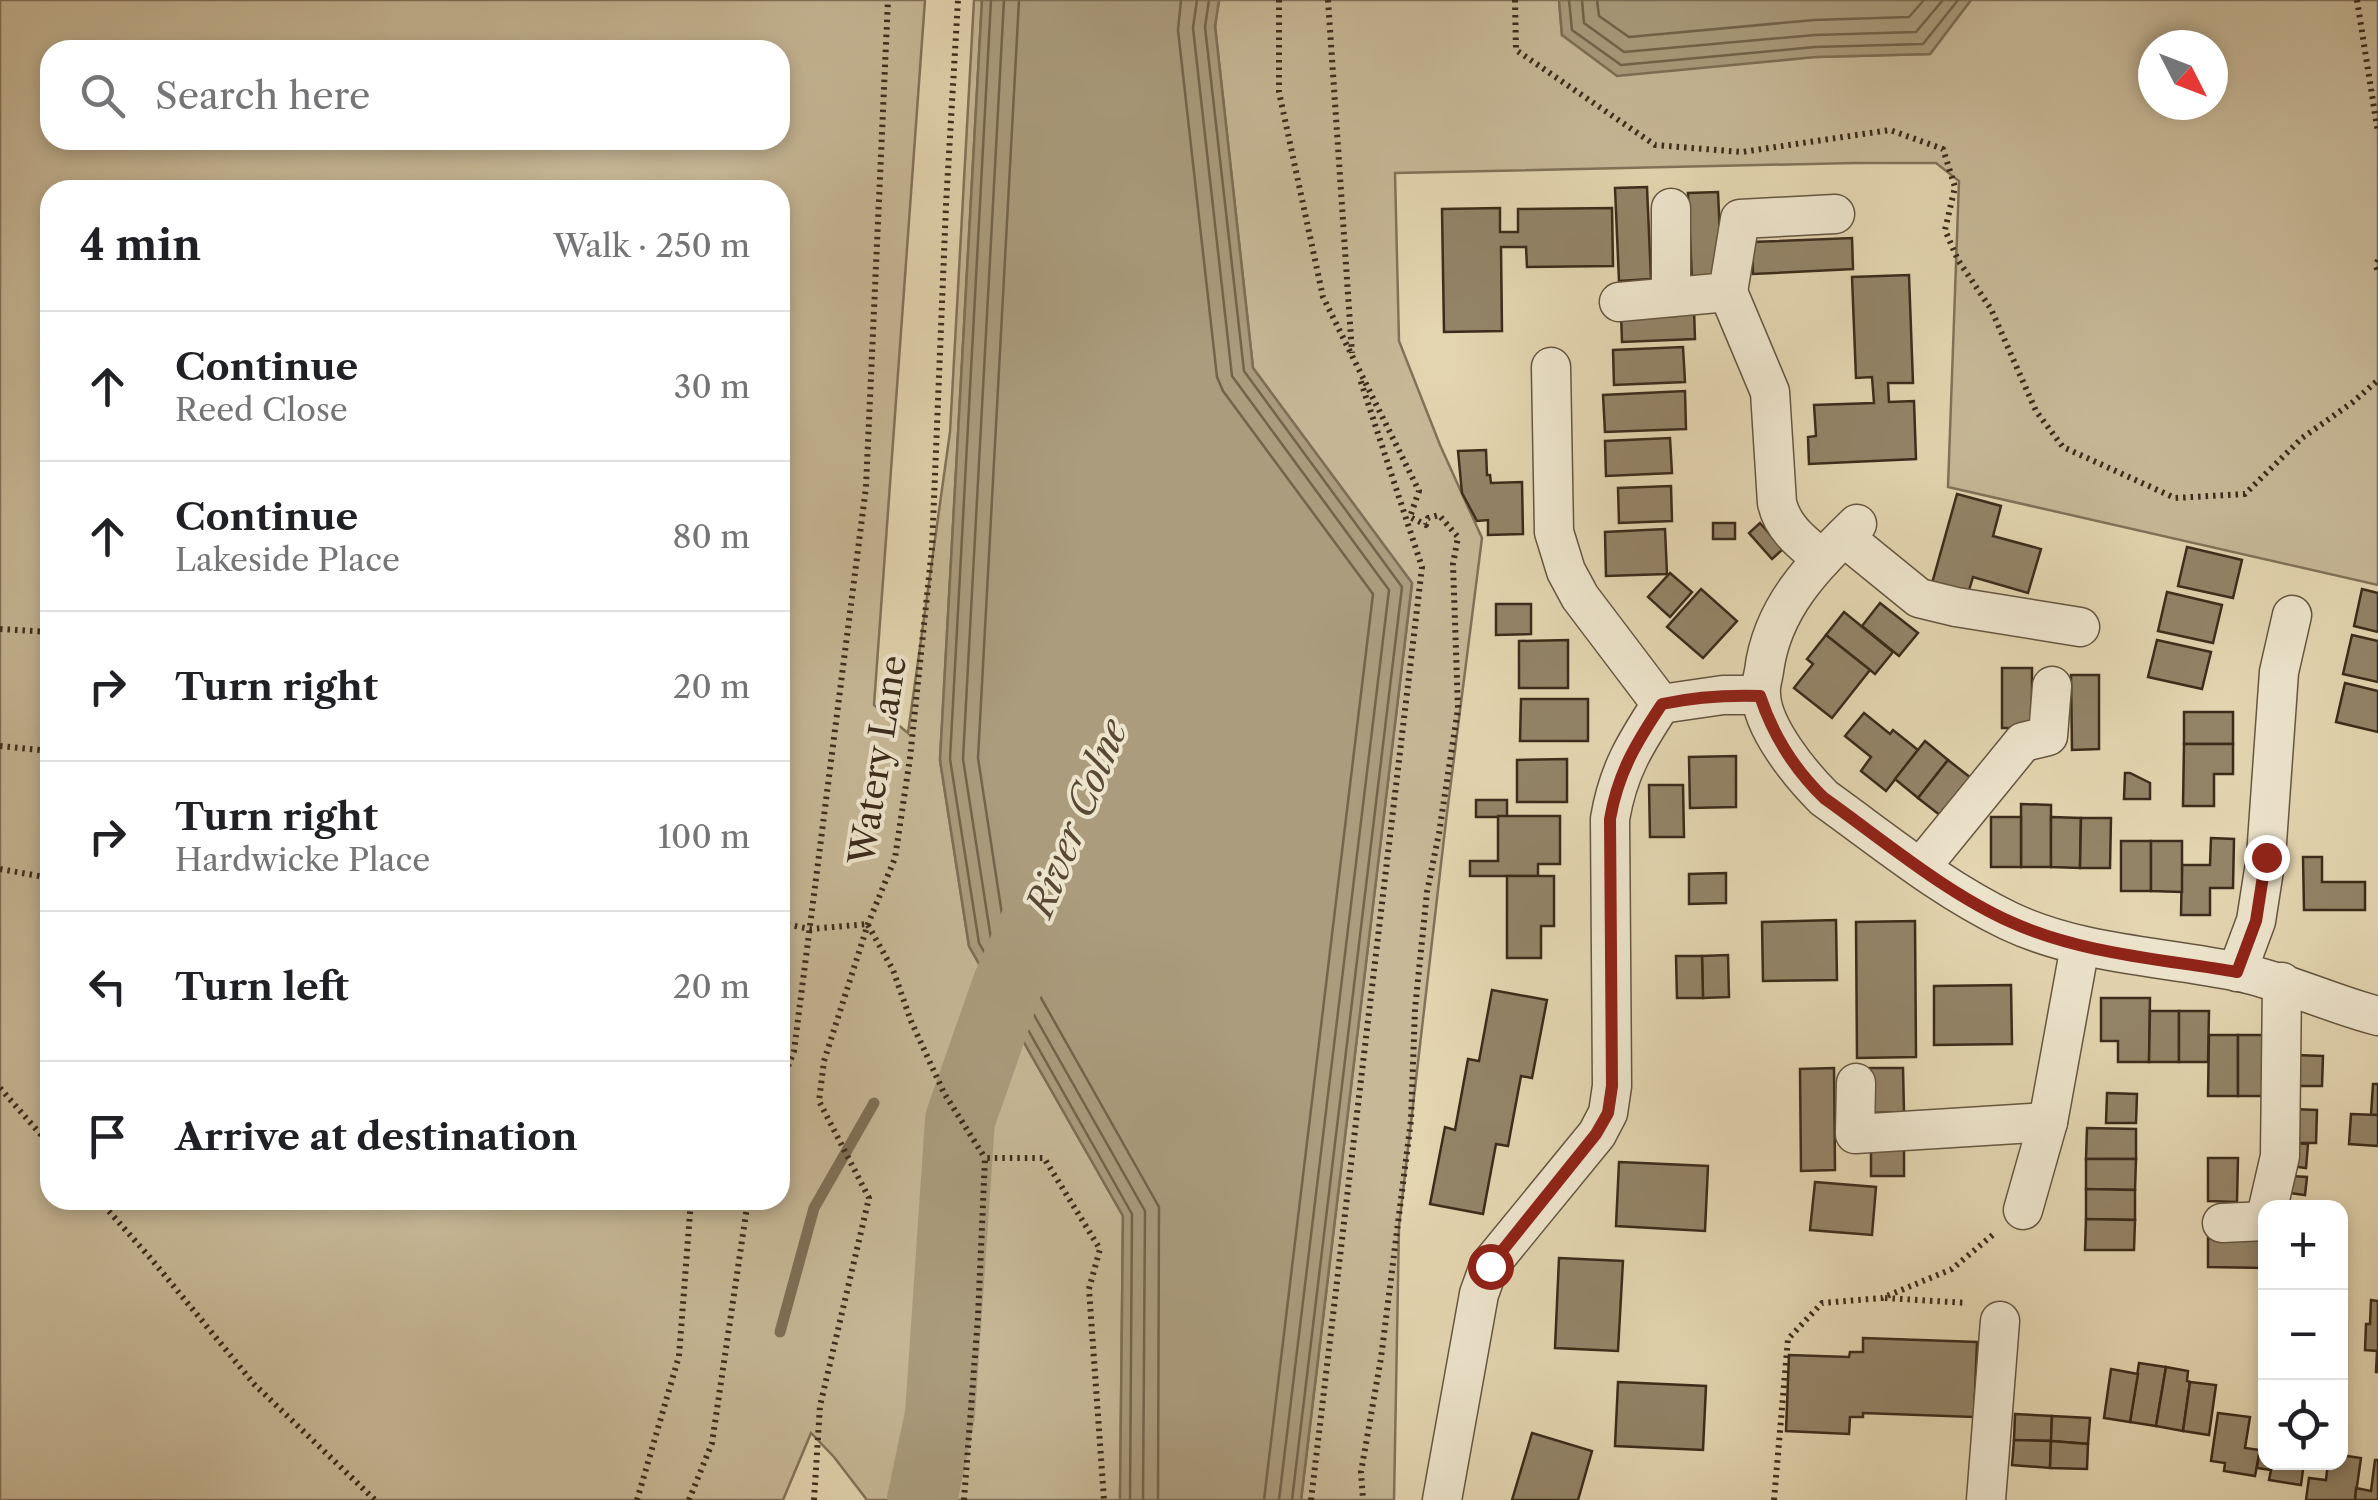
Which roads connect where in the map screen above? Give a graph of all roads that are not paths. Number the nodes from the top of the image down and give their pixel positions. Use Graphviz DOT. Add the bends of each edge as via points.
graph roads {
  1 [pos="1672,208"];
  2 [pos="1834,214"];
  3 [pos="1728,292"];
  4 [pos="1670,297"];
  5 [pos="1619,302"];
  6 [pos="1551,367"];
  7 [pos="1841,540"];
  8 [pos="2292,615"];
  9 [pos="2080,628"];
  10 [pos="2052,686"];
  11 [pos="1760,696"];
  12 [pos="1662,704"];
  13 [pos="1921,866"];
  14 [pos="2080,946"];
  15 [pos="2237,972"];
  16 [pos="2282,982"];
  17 [pos="2378,1016"];
  18 [pos="1856,1083"];
  19 [pos="2048,1122"];
  20 [pos="2270,1200"];
  21 [pos="2023,1210"];
  22 [pos="2258,1221"];
  23 [pos="2222,1224"];
  24 [pos="2000,1321"];
  25 [pos="1442,1500"];
  26 [pos="1986,1500"];
  1 -- 4 [label="street"];
  2 -- 3 [label="street" via="1740,218"];
  3 -- 4 [label="street"];
  3 -- 7 [label="street" via="1770,392 1780,515 1787,527"];
  4 -- 5 [label="street"];
  6 -- 12 [label="street" via="1554,532 1566,571"];
  7 -- 9 [label="street" via="1919,598"];
  7 -- 11 [label="street" via="1777,620"];
  8 -- 15 [label="street" via="2279,672 2266,857 2256,921"];
  10 -- 13 [label="street" via="2048,736 2023,742"];
  11 -- 12 [label="street"];
  11 -- 13 [label="street" via="1770,725 1809,783"];
  12 -- 25 [label="street" via="1625,766 1610,819 1608,1113 1490,1266"];
  13 -- 14 [label="street" via="2012,922"];
  14 -- 15 [label="street"];
  14 -- 19 [label="street"];
  15 -- 16 [label="street"];
  16 -- 17 [label="street"];
  16 -- 20 [label="street" via="2280,1156"];
  18 -- 19 [label="street" via="1855,1134"];
  19 -- 21 [label="street"];
  22 -- 23 [label="street"];
  24 -- 26 [label="street"];
}
